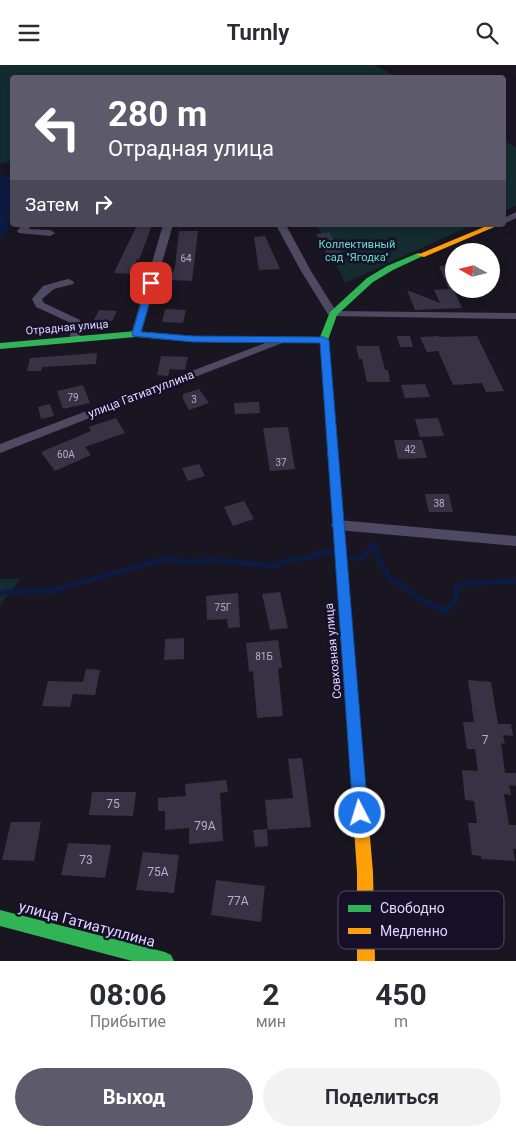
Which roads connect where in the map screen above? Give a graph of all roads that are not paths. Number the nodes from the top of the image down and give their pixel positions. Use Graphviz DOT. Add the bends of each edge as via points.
graph roads {
  1 [pos="25,227"];
  2 [pos="167,227"];
  3 [pos="282,227"];
  4 [pos="490,227"];
  5 [pos="50,233"];
  6 [pos="69,282"];
  7 [pos="333,315"];
  8 [pos="516,316"];
  9 [pos="136,334"];
  10 [pos="75,338"];
  11 [pos="281,340"];
  12 [pos="324,340"];
  13 [pos="0,346"];
  14 [pos="0,449"];
  15 [pos="338,525"];
  16 [pos="516,541"];
  17 [pos="365,891"];
  18 [pos="0,918"];
  19 [pos="165,961"];
  1 -- 5 [label="street" via="22,231"];
  2 -- 9 [label="street"];
  3 -- 7 [label="street"];
  4 -- 7 [label="street" via="390,268 370,280"];
  6 -- 10 [label="street" via="49,287 37,299 40,305 76,322"];
  7 -- 8 [label="street"];
  7 -- 12 [label="street"];
  9 -- 10 [label="street, Отрадная улица"];
  9 -- 11 [label="street, Отрадная улица" via="193,339"];
  10 -- 13 [label="street, Отрадная улица"];
  11 -- 12 [label="street, Отрадная улица"];
  11 -- 14 [label="street, улица Гатиатуллина"];
  12 -- 15 [label="street, Совхозная улица"];
  15 -- 16 [label="street"];
  15 -- 17 [label="street, Совхозная улица"];
  18 -- 19 [label="street, улица Гатиатуллина"];
}
